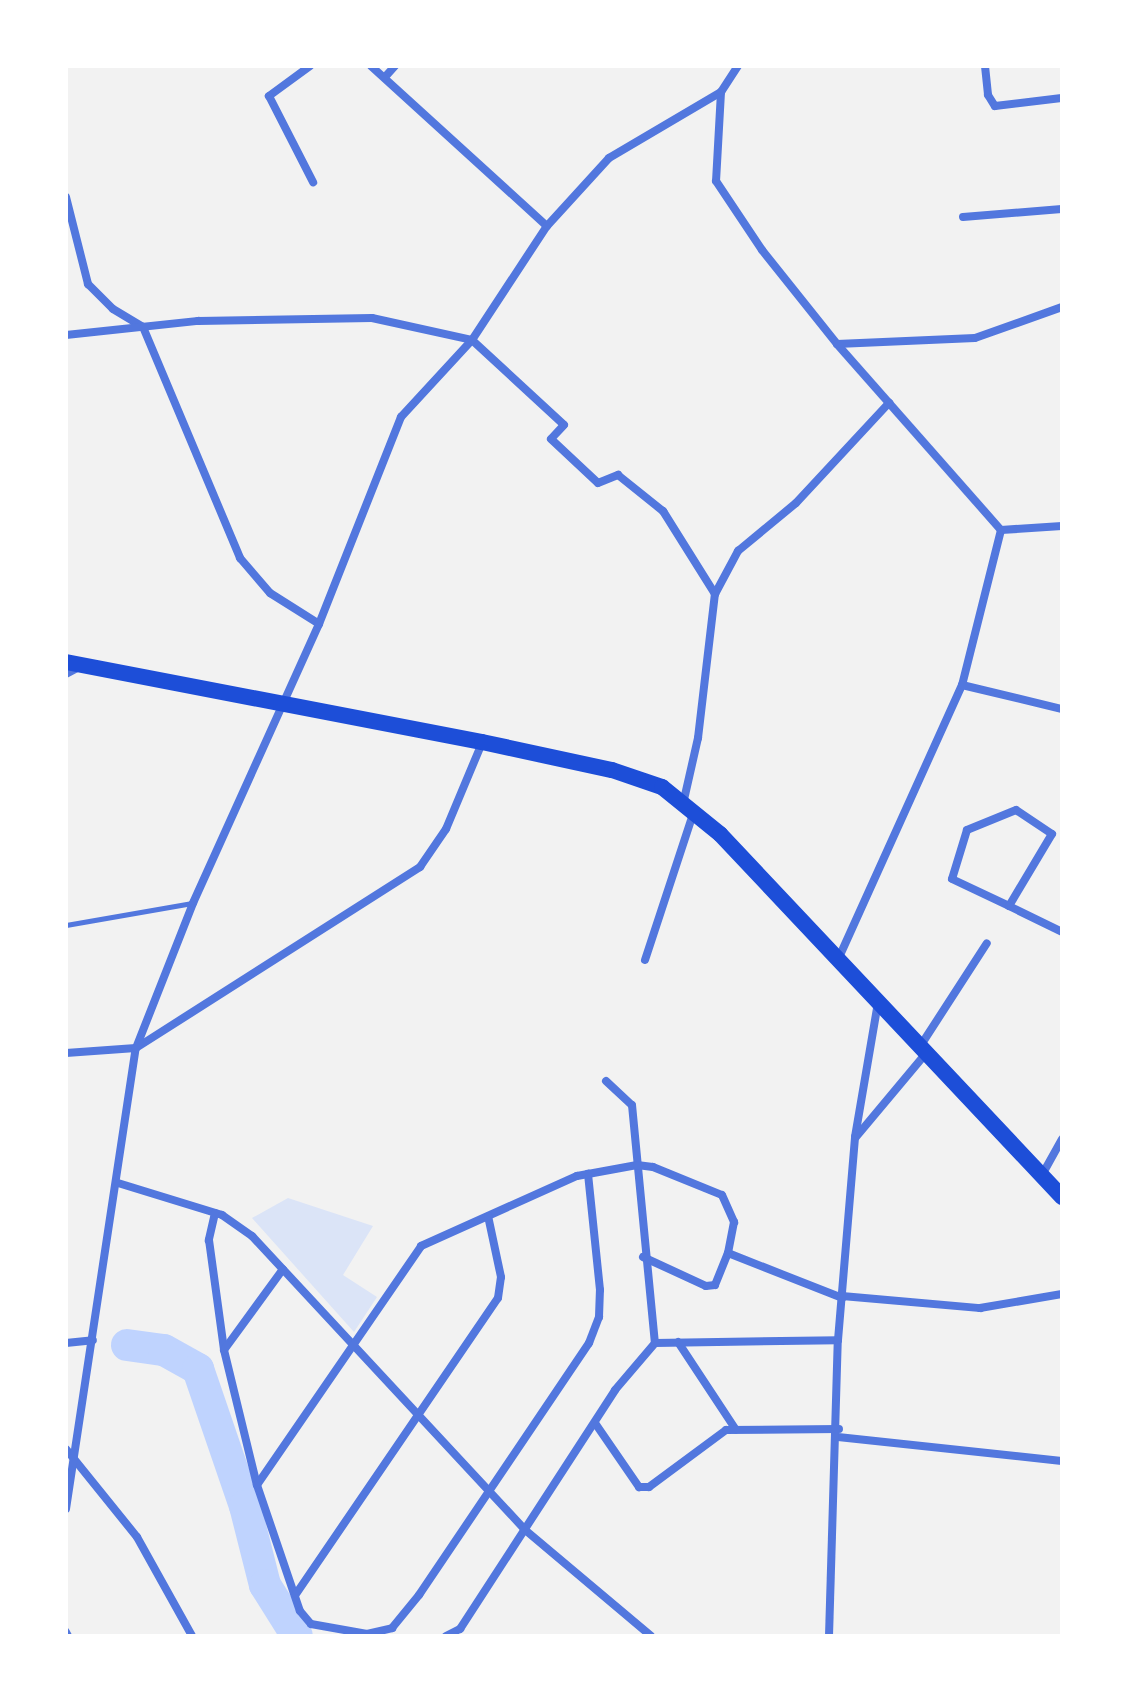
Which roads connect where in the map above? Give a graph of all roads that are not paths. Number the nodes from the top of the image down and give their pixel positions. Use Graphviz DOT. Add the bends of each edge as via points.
graph roads {
  1 [pos="310,66"];
  2 [pos="371,66"];
  3 [pos="395,66"];
  4 [pos="738,66"];
  5 [pos="985,66"];
  6 [pos="385,77"];
  7 [pos="721,92"];
  8 [pos="1062,98"];
  9 [pos="313,182"];
  10 [pos="66,197"];
  11 [pos="1062,209"];
  12 [pos="963,217"];
  13 [pos="547,226"];
  14 [pos="1062,307"];
  15 [pos="143,327"];
  16 [pos="66,335"];
  17 [pos="472,340"];
  18 [pos="837,344"];
  19 [pos="889,403"];
  20 [pos="1062,526"];
  21 [pos="1001,530"];
  22 [pos="715,594"];
  23 [pos="319,624"];
  24 [pos="74,664"];
  25 [pos="66,674"];
  26 [pos="962,685"];
  27 [pos="285,701"];
  28 [pos="1062,709"];
  29 [pos="482,742"];
  30 [pos="688,809"];
  31 [pos="193,903"];
  32 [pos="1009,906"];
  33 [pos="66,925"];
  34 [pos="1062,932"];
  35 [pos="987,943"];
  36 [pos="645,960"];
  37 [pos="838,960"];
  38 [pos="879,1002"];
  39 [pos="136,1048"];
  40 [pos="924,1048"];
  41 [pos="66,1053"];
  42 [pos="606,1081"];
  43 [pos="855,1137"];
  44 [pos="1062,1139"];
  45 [pos="637,1165"];
  46 [pos="588,1174"];
  47 [pos="1042,1175"];
  48 [pos="118,1183"];
  49 [pos="1062,1197"];
  50 [pos="215,1213"];
  51 [pos="488,1216"];
  52 [pos="728,1253"];
  53 [pos="643,1257"];
  54 [pos="283,1269"];
  55 [pos="1062,1294"];
  56 [pos="842,1297"];
  57 [pos="93,1340"];
  58 [pos="838,1340"];
  59 [pos="678,1342"];
  60 [pos="66,1343"];
  61 [pos="655,1343"];
  62 [pos="354,1344"];
  63 [pos="224,1350"];
  64 [pos="419,1418"];
  65 [pos="595,1423"];
  66 [pos="736,1430"];
  67 [pos="839,1433"];
  68 [pos="70,1452"];
  69 [pos="1062,1461"];
  70 [pos="257,1485"];
  71 [pos="490,1488"];
  72 [pos="66,1509"];
  73 [pos="524,1529"];
  74 [pos="296,1594"];
  75 [pos="645,1634"];
  76 [pos="192,1636"];
  77 [pos="446,1636"];
  78 [pos="829,1636"];
  1 -- 9 [label="street" via="269,96"];
  2 -- 6 [label="street"];
  3 -- 6 [label="street"];
  4 -- 7 [label="street"];
  5 -- 8 [label="street" via="988,95 995,106"];
  6 -- 13 [label="street"];
  7 -- 13 [label="street" via="609,158"];
  7 -- 18 [label="street" via="716,181 762,250"];
  10 -- 15 [label="street" via="88,284 113,309"];
  11 -- 12 [label="street"];
  13 -- 17 [label="street"];
  14 -- 18 [label="street" via="975,338"];
  15 -- 16 [label="street" via="104,327"];
  15 -- 17 [label="street" via="372,318"];
  15 -- 23 [label="street" via="240,558 270,593"];
  17 -- 22 [label="street" via="564,425 551,439 598,483 618,475 663,511"];
  17 -- 23 [label="street" via="401,417"];
  18 -- 19 [label="street"];
  19 -- 21 [label="street"];
  19 -- 22 [label="street" via="796,503 738,551"];
  20 -- 21 [label="street"];
  21 -- 26 [label="street"];
  22 -- 30 [label="street"];
  23 -- 27 [label="street"];
  24 -- 25 [label="street"];
  24 -- 27 [label="main road"];
  26 -- 28 [label="street"];
  26 -- 37 [label="street"];
  27 -- 29 [label="main road"];
  27 -- 31 [label="street"];
  29 -- 30 [label="main road" via="635,776 662,787"];
  29 -- 39 [label="street" via="446,829 420,867"];
  30 -- 36 [label="street"];
  30 -- 37 [label="main road" via="720,834"];
  31 -- 33 [label="lane"];
  31 -- 39 [label="street"];
  32 -- 32 [label="street" via="1052,834 1016,810 967,830 952,879"];
  32 -- 34 [label="street"];
  35 -- 40 [label="street"];
  37 -- 38 [label="main road"];
  38 -- 40 [label="main road"];
  38 -- 43 [label="street"];
  39 -- 41 [label="street"];
  39 -- 48 [label="street"];
  40 -- 43 [label="street"];
  40 -- 47 [label="main road"];
  42 -- 45 [label="street" via="632,1105"];
  43 -- 56 [label="street"];
  44 -- 47 [label="street"];
  45 -- 46 [label="street"];
  45 -- 52 [label="street" via="722,1195 734,1222"];
  45 -- 53 [label="street"];
  46 -- 51 [label="street"];
  46 -- 71 [label="street" via="599,1317 589,1343"];
  47 -- 49 [label="main road"];
  48 -- 50 [label="street"];
  48 -- 57 [label="street"];
  50 -- 54 [label="street" via="252,1236"];
  50 -- 63 [label="street" via="209,1240"];
  51 -- 62 [label="street" via="421,1246"];
  51 -- 64 [label="street" via="501,1277 498,1298"];
  52 -- 53 [label="street" via="715,1285 706,1286"];
  52 -- 56 [label="street"];
  53 -- 61 [label="street"];
  54 -- 62 [label="street"];
  54 -- 63 [label="street"];
  55 -- 56 [label="street" via="980,1308"];
  56 -- 58 [label="street"];
  57 -- 60 [label="street"];
  57 -- 68 [label="street"];
  58 -- 59 [label="street"];
  58 -- 67 [label="street"];
  59 -- 61 [label="street"];
  59 -- 66 [label="street"];
  61 -- 65 [label="street"];
  62 -- 64 [label="street"];
  62 -- 70 [label="street"];
  63 -- 70 [label="street"];
  64 -- 71 [label="street"];
  64 -- 74 [label="street"];
  65 -- 66 [label="street" via="639,1487 649,1487 726,1430"];
  65 -- 73 [label="street"];
  66 -- 67 [label="street"];
  67 -- 69 [label="street"];
  67 -- 78 [label="street"];
  68 -- 72 [label="street"];
  68 -- 76 [label="street" via="137,1537"];
  70 -- 74 [label="street"];
  71 -- 73 [label="street"];
  71 -- 74 [label="street" via="392,1628 367,1634 311,1624"];
  73 -- 75 [label="street"];
  73 -- 77 [label="street" via="460,1629"];
}
